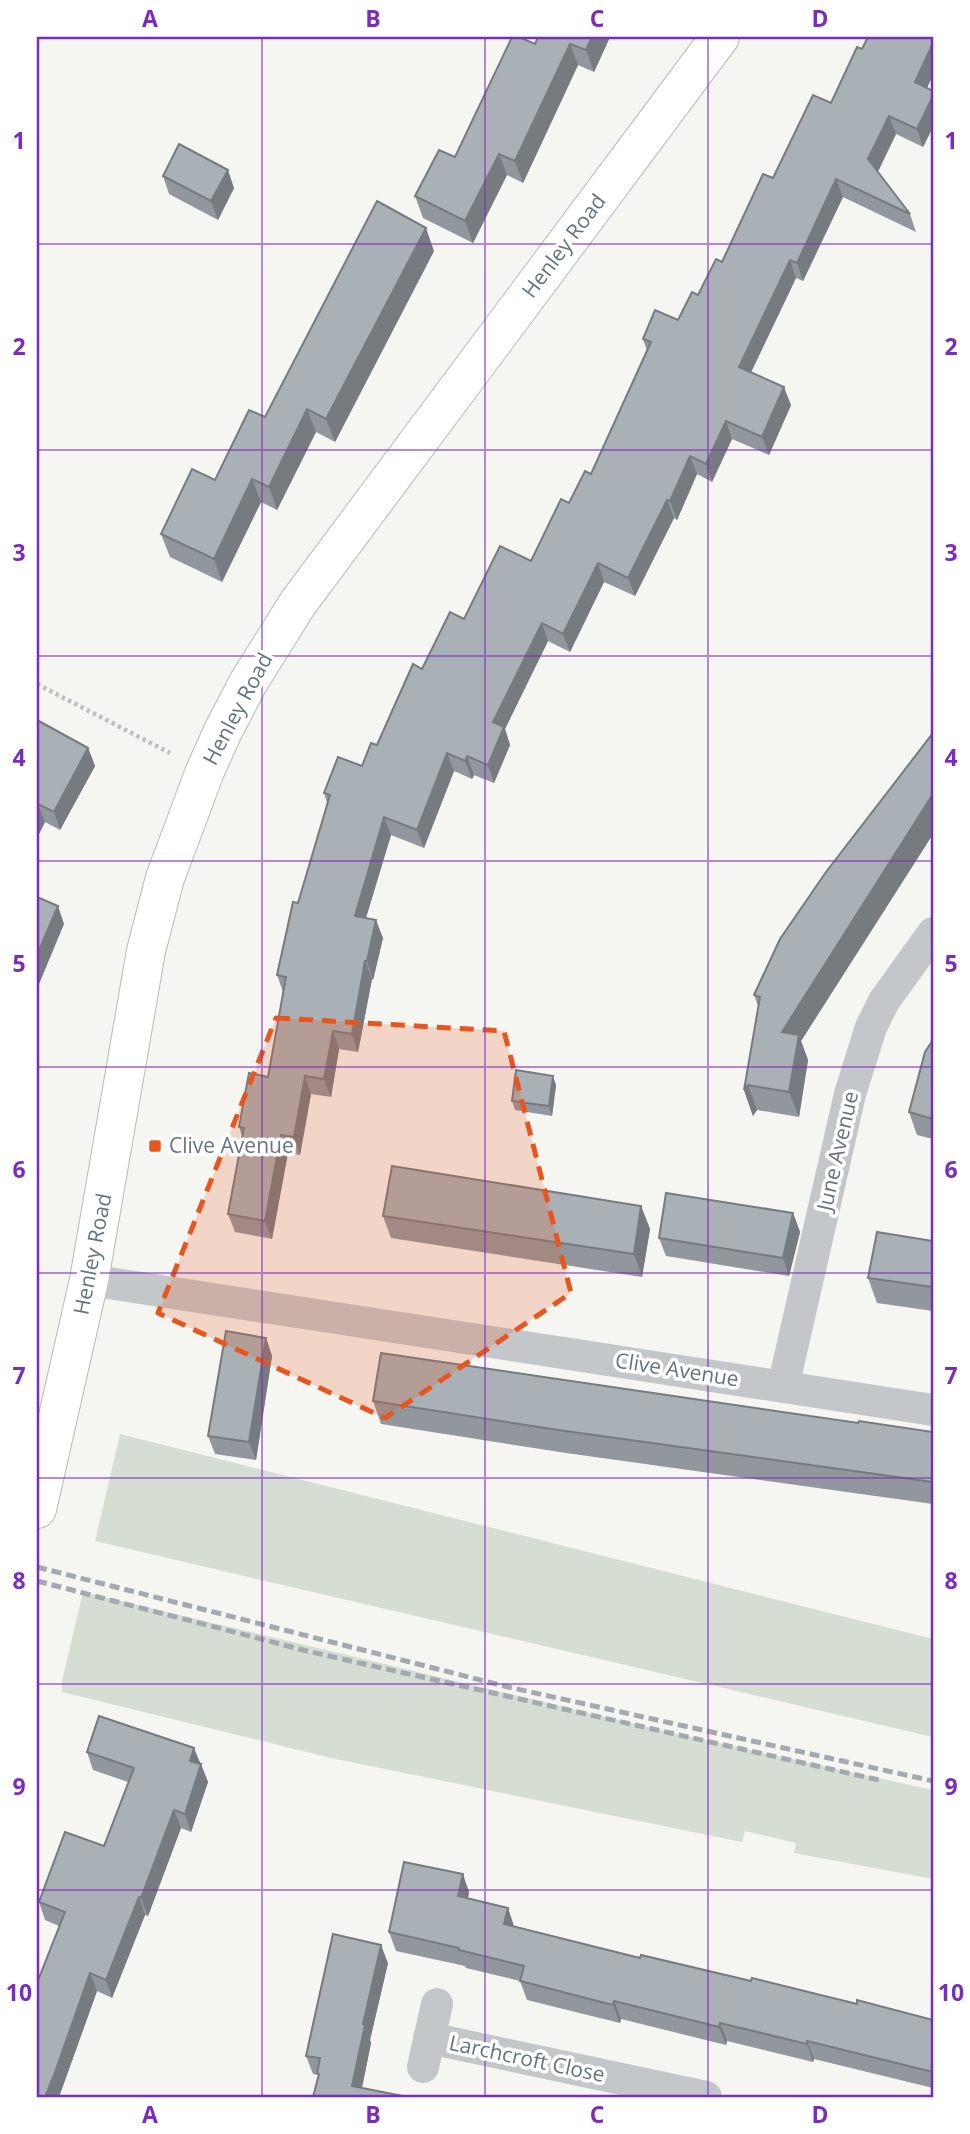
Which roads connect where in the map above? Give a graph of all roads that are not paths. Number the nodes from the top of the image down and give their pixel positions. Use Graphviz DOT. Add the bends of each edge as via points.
graph roads {
  1 [pos="720,37"];
  2 [pos="933,933"];
  3 [pos="89,1280"];
  4 [pos="783,1387"];
  5 [pos="933,1410"];
  6 [pos="37,1509"];
  7 [pos="437,2004"];
  8 [pos="706,2097"];
  1 -- 3 [label="street, Henley Road" via="299,603 248,683 205,771 165,878 146,951"];
  2 -- 4 [label="street, June Avenue" via="871,1027 850,1094"];
  3 -- 4 [label="street, Clive Avenue"];
  3 -- 6 [label="street, Henley Road"];
  4 -- 5 [label="street, Clive Avenue"];
  7 -- 8 [label="street, Larchcroft Close" via="426,2052"];
}
